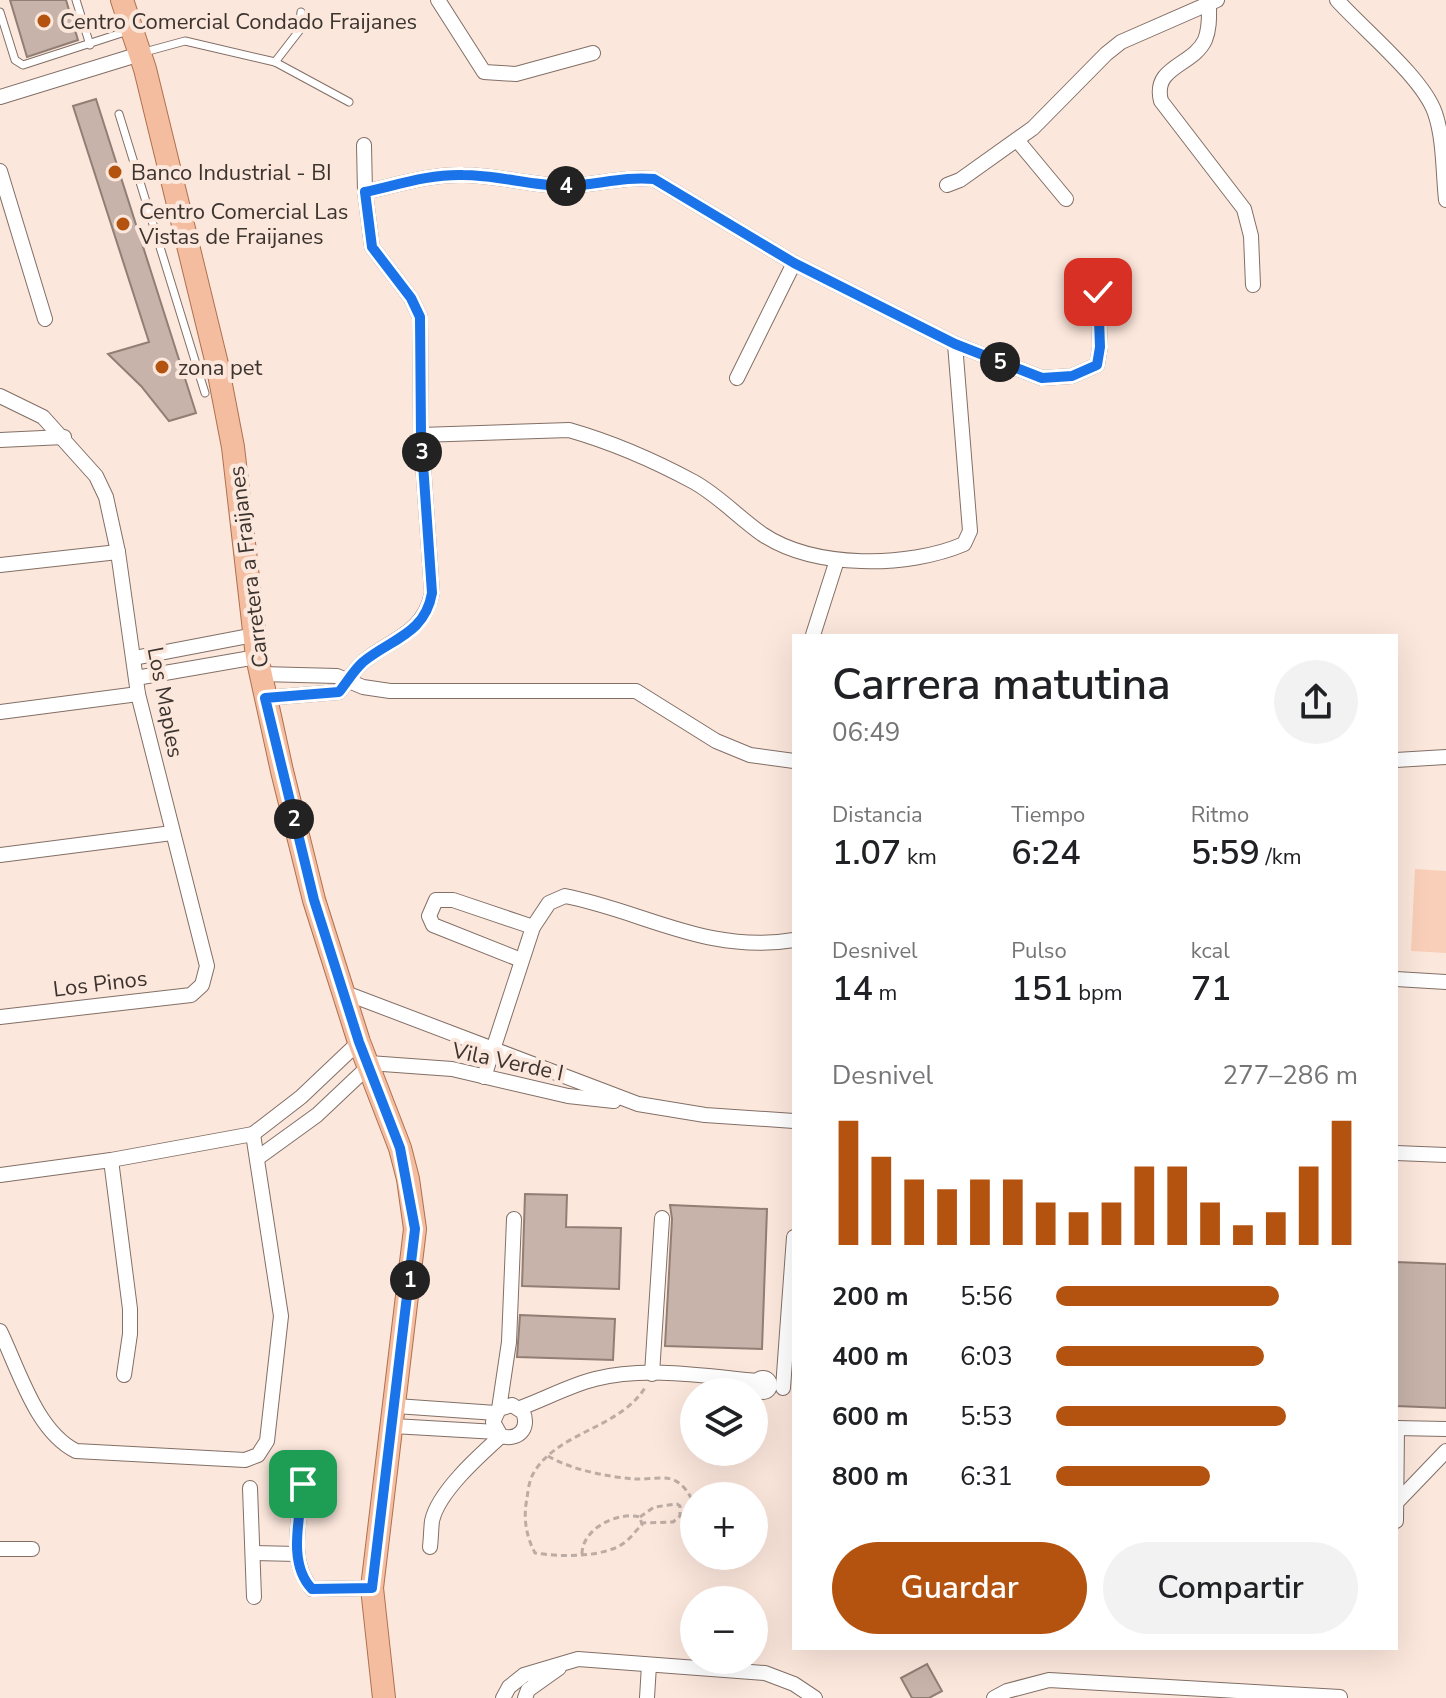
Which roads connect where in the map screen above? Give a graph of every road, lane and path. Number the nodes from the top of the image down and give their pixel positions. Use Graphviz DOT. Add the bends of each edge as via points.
graph roads {
  1 [pos="76,0"];
  2 [pos="122,0"];
  3 [pos="438,0"];
  4 [pos="1337,0"];
  5 [pos="1213,1"];
  6 [pos="0,12"];
  7 [pos="301,12"];
  8 [pos="2,29"];
  9 [pos="133,30"];
  10 [pos="90,45"];
  11 [pos="593,53"];
  12 [pos="140,54"];
  13 [pos="275,62"];
  14 [pos="0,97"];
  15 [pos="349,102"];
  16 [pos="119,114"];
  17 [pos="1017,140"];
  18 [pos="364,145"];
  19 [pos="0,171"];
  20 [pos="947,185"];
  21 [pos="365,192"];
  22 [pos="1066,199"];
  23 [pos="1446,200"];
  24 [pos="6,215"];
  25 [pos="794,263"];
  26 [pos="1253,285"];
  27 [pos="1098,292"];
  28 [pos="45,319"];
  29 [pos="955,344"];
  30 [pos="208,367"];
  31 [pos="737,378"];
  32 [pos="205,393"];
  33 [pos="0,396"];
  34 [pos="421,435"];
  35 [pos="64,437"];
  36 [pos="0,440"];
  37 [pos="118,552"];
  38 [pos="837,560"];
  39 [pos="0,565"];
  40 [pos="813,634"];
  41 [pos="257,655"];
  42 [pos="134,658"];
  43 [pos="136,678"];
  44 [pos="346,682"];
  45 [pos="138,694"];
  46 [pos="265,698"];
  47 [pos="0,712"];
  48 [pos="1446,757"];
  49 [pos="1398,760"];
  50 [pos="792,761"];
  51 [pos="172,833"];
  52 [pos="0,855"];
  53 [pos="533,927"];
  54 [pos="792,940"];
  55 [pos="521,960"];
  56 [pos="1398,979"];
  57 [pos="1446,982"];
  58 [pos="202,985"];
  59 [pos="343,992"];
  60 [pos="0,1017"];
  61 [pos="359,1042"];
  62 [pos="494,1050"];
  63 [pos="369,1064"];
  64 [pos="484,1077"];
  65 [pos="638,1104"];
  66 [pos="792,1121"];
  67 [pos="253,1134"];
  68 [pos="1398,1153"];
  69 [pos="1446,1155"];
  70 [pos="259,1157"];
  71 [pos="111,1160"];
  72 [pos="0,1175"];
  73 [pos="662,1218"];
  74 [pos="514,1219"];
  75 [pos="792,1254"];
  76 [pos="0,1331"];
  77 [pos="648,1374"];
  78 [pos="124,1375"];
  79 [pos="776,1386"];
  80 [pos="520,1408"];
  81 [pos="497,1411"];
  82 [pos="394,1416"];
  83 [pos="1398,1428"];
  84 [pos="1446,1429"];
  85 [pos="499,1434"];
  86 [pos="1446,1451"];
  87 [pos="548,1456"];
  88 [pos="303,1484"];
  89 [pos="680,1484"];
  90 [pos="250,1488"];
  91 [pos="1398,1501"];
  92 [pos="640,1517"];
  93 [pos="642,1523"];
  94 [pos="430,1547"];
  95 [pos="0,1549"];
  96 [pos="32,1549"];
  97 [pos="253,1553"];
  98 [pos="297,1554"];
  99 [pos="582,1554"];
  100 [pos="372,1588"];
  101 [pos="254,1597"];
  102 [pos="569,1661"];
  103 [pos="649,1665"];
  104 [pos="1340,1697"];
  105 [pos="384,1698"];
  106 [pos="503,1698"];
  107 [pos="525,1698"];
  108 [pos="647,1698"];
  109 [pos="815,1698"];
  110 [pos="994,1698"];
  1 -- 10 [label="lane"];
  2 -- 9 [label="main road, Carretera a Fraijanes"];
  3 -- 11 [label="street" via="484,72 516,74"];
  4 -- 23 [label="street" via="1423,91 1435,113"];
  5 -- 17 [label="street" via="1121,42"];
  5 -- 26 [label="street" via="1204,43 1164,75 1158,92 1244,209"];
  6 -- 8 [label="lane"];
  7 -- 13 [label="lane" via="299,31"];
  8 -- 10 [label="lane" via="15,60 23,65"];
  9 -- 10 [label="lane"];
  9 -- 12 [label="main road, Carretera a Fraijanes"];
  12 -- 13 [label="lane" via="185,41"];
  12 -- 14 [label="street"];
  12 -- 30 [label="main road, Carretera a Fraijanes"];
  13 -- 15 [label="lane"];
  16 -- 30 [label="lane"];
  17 -- 20 [label="street"];
  17 -- 22 [label="street"];
  18 -- 21 [label="street"];
  19 -- 24 [label="street"];
  21 -- 25 [label="street" via="460,174 571,186 654,179"];
  21 -- 34 [label="street" via="372,247 420,317"];
  24 -- 28 [label="street"];
  25 -- 29 [label="street"];
  25 -- 31 [label="street"];
  27 -- 29 [label="street" via="1097,365 1072,376 1042,378"];
  29 -- 38 [label="street" via="970,531 964,544 891,560"];
  30 -- 32 [label="lane"];
  30 -- 41 [label="main road, Carretera a Fraijanes" via="233,447"];
  33 -- 35 [label="street, Los Maples" via="43,417"];
  34 -- 38 [label="street" via="569,430 590,436 694,482 764,535"];
  34 -- 44 [label="street" via="429,611 414,628 362,663"];
  35 -- 36 [label="street"];
  35 -- 37 [label="street, Los Maples" via="101,486"];
  37 -- 39 [label="street"];
  37 -- 42 [label="street, Los Maples"];
  38 -- 40 [label="street"];
  41 -- 42 [label="street"];
  41 -- 43 [label="street"];
  41 -- 44 [label="street"];
  41 -- 46 [label="main road, Carretera a Fraijanes"];
  42 -- 43 [label="street, Los Maples"];
  43 -- 45 [label="street, Los Maples"];
  44 -- 46 [label="street" via="339,692"];
  44 -- 50 [label="street" via="390,691 636,691 716,741 750,755"];
  45 -- 47 [label="street"];
  45 -- 51 [label="street, Los Maples"];
  46 -- 59 [label="main road, Carretera a Fraijanes" via="314,900"];
  48 -- 49 [label="street"];
  51 -- 52 [label="street"];
  51 -- 58 [label="street, Los Maples" via="207,966"];
  53 -- 54 [label="street" via="549,903 565,896 707,938 765,944"];
  53 -- 55 [label="street"];
  53 -- 55 [label="street" via="453,900 436,900 429,916 433,925"];
  55 -- 62 [label="street"];
  56 -- 57 [label="street"];
  58 -- 60 [label="street, Los Pinos" via="191,995"];
  59 -- 61 [label="main road, Carretera a Fraijanes"];
  59 -- 62 [label="street"];
  61 -- 63 [label="main road, Carretera a Fraijanes"];
  61 -- 67 [label="street"];
  62 -- 64 [label="street"];
  62 -- 65 [label="street"];
  63 -- 64 [label="street, Vila Verde I" via="452,1069"];
  63 -- 70 [label="street" via="317,1115"];
  63 -- 82 [label="main road, Carretera a Fraijanes" via="400,1148 415,1229"];
  64 -- 65 [label="street, Vila Verde I" via="568,1096"];
  65 -- 66 [label="street"];
  67 -- 70 [label="street"];
  67 -- 71 [label="street"];
  68 -- 69 [label="street"];
  70 -- 76 [label="street" via="281,1316 267,1441 258,1455 245,1460 76,1451 60,1444 46,1429"];
  71 -- 72 [label="street"];
  71 -- 78 [label="street" via="130,1309"];
  73 -- 77 [label="street"];
  74 -- 81 [label="street" via="511,1321"];
  75 -- 79 [label="street"];
  77 -- 79 [label="street"];
  77 -- 80 [label="street" via="598,1378"];
  77 -- 87 [label="path" via="635,1403"];
  80 -- 81 [label="street" via="507,1405"];
  80 -- 85 [label="street" via="526,1417 522,1433 512,1438"];
  81 -- 82 [label="street"];
  81 -- 85 [label="street" via="493,1422"];
  82 -- 85 [label="street"];
  82 -- 100 [label="main road, Carretera a Fraijanes"];
  83 -- 84 [label="street"];
  85 -- 94 [label="street" via="443,1499 432,1518"];
  86 -- 91 [label="street"];
  87 -- 89 [label="path" via="567,1465 634,1479 669,1478"];
  87 -- 99 [label="path" via="532,1475 524,1510 529,1540 535,1553"];
  88 -- 98 [label="street"];
  90 -- 97 [label="street"];
  92 -- 93 [label="path"];
  92 -- 93 [label="path" via="654,1507 680,1506 680,1516 673,1522"];
  92 -- 99 [label="path" via="630,1515 594,1530 582,1545"];
  93 -- 99 [label="path" via="623,1544"];
  95 -- 96 [label="street"];
  97 -- 98 [label="street"];
  97 -- 101 [label="street"];
  98 -- 100 [label="street" via="301,1577 312,1589"];
  100 -- 105 [label="main road, Carretera a Fraijanes"];
  102 -- 103 [label="street"];
  102 -- 106 [label="street" via="524,1675"];
  102 -- 107 [label="street" via="528,1690"];
  103 -- 108 [label="street"];
  103 -- 109 [label="street" via="765,1673"];
  104 -- 110 [label="street" via="1049,1680"];
}
